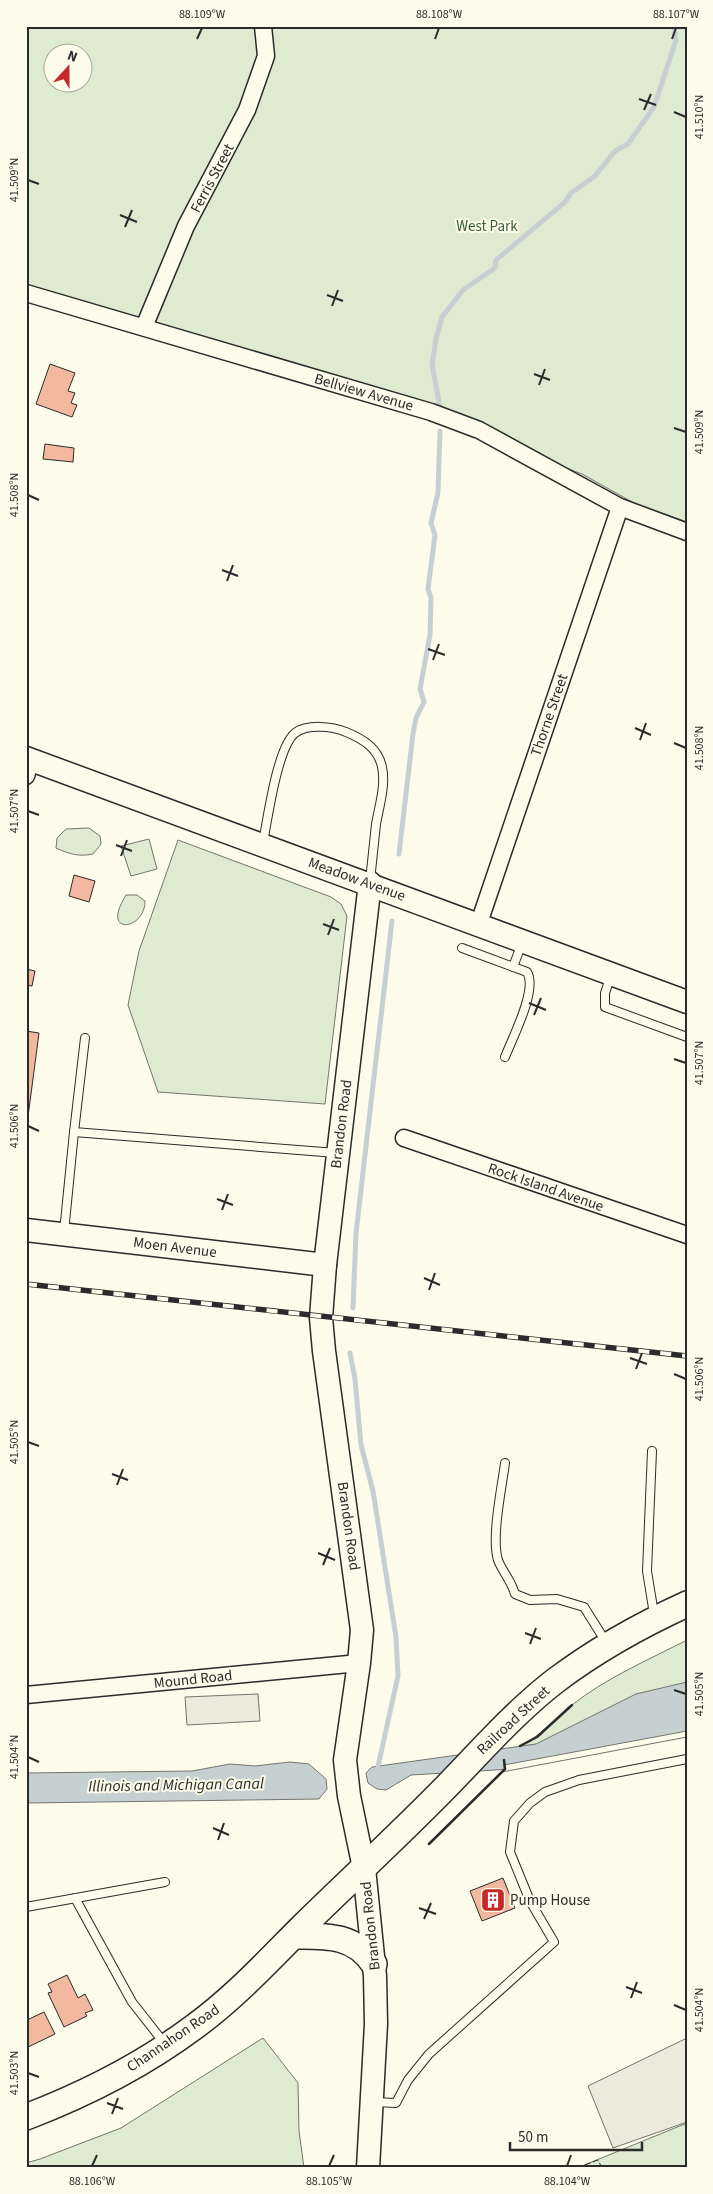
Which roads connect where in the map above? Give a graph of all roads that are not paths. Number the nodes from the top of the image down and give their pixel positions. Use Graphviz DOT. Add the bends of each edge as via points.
graph roads {
  1 [pos="263,26"];
  2 [pos="26,293"];
  3 [pos="144,326"];
  4 [pos="620,507"];
  5 [pos="687,532"];
  6 [pos="28,765"];
  7 [pos="262,844"];
  8 [pos="370,884"];
  9 [pos="479,923"];
  10 [pos="524,940"];
  11 [pos="462,948"];
  12 [pos="513,967"];
  13 [pos="612,974"];
  14 [pos="687,1002"];
  15 [pos="687,1037"];
  16 [pos="85,1038"];
  17 [pos="506,1057"];
  18 [pos="74,1132"];
  19 [pos="404,1138"];
  20 [pos="338,1153"];
  21 [pos="26,1230"];
  22 [pos="64,1234"];
  23 [pos="687,1235"];
  24 [pos="325,1265"];
  25 [pos="652,1451"];
  26 [pos="505,1463"];
  27 [pos="687,1604"];
  28 [pos="655,1619"];
  29 [pos="608,1646"];
  30 [pos="359,1663"];
  31 [pos="26,1695"];
  32 [pos="687,1759"];
  33 [pos="364,1868"];
  34 [pos="165,1882"];
  35 [pos="75,1898"];
  36 [pos="26,1907"];
  37 [pos="294,1936"];
  38 [pos="374,1964"];
  39 [pos="166,2046"];
  40 [pos="372,2102"];
  41 [pos="26,2117"];
  42 [pos="368,2168"];
  1 -- 3 [label="street, Ferris Street" via="266,56 247,110 186,226"];
  2 -- 3 [label="street, Bellview Avenue"];
  3 -- 4 [label="street, Bellview Avenue" via="431,412 480,430"];
  4 -- 5 [label="street, Bellview Avenue"];
  4 -- 9 [label="street, Thorne Street"];
  6 -- 7 [label="street, Meadow Avenue"];
  7 -- 8 [label="street, Meadow Avenue"];
  7 -- 8 [label="lane" via="277,772 293,734 304,728 343,730 362,738 375,750 382,768 382,793"];
  8 -- 9 [label="street, Meadow Avenue"];
  8 -- 20 [label="street, Brandon Road"];
  9 -- 10 [label="street, Meadow Avenue"];
  10 -- 12 [label="lane"];
  10 -- 13 [label="street, Meadow Avenue"];
  11 -- 12 [label="lane"];
  12 -- 17 [label="lane" via="527,972 531,978 530,992"];
  13 -- 14 [label="street, Meadow Avenue"];
  13 -- 15 [label="lane" via="605,993 605,1007"];
  16 -- 18 [label="lane"];
  18 -- 20 [label="lane"];
  18 -- 22 [label="lane"];
  19 -- 23 [label="street, Rock Island Avenue"];
  20 -- 24 [label="street, Brandon Road"];
  21 -- 22 [label="street, Moen Avenue"];
  22 -- 24 [label="street, Moen Avenue"];
  24 -- 30 [label="street, Brandon Road" via="321,1318 361,1612"];
  25 -- 28 [label="lane" via="647,1571"];
  26 -- 29 [label="lane" via="496,1524 498,1559 515,1594 530,1600 557,1599 584,1607"];
  27 -- 28 [label="main road, Railroad Street"];
  28 -- 29 [label="main road, Railroad Street"];
  29 -- 33 [label="main road, Railroad Street" via="555,1681 492,1738"];
  30 -- 31 [label="street, Mound Road"];
  30 -- 33 [label="street, Brandon Road" via="345,1760"];
  32 -- 40 [label="lane" via="579,1780 545,1792 530,1803 514,1821 510,1852 530,1900 554,1942 429,2054 408,2080 396,2103"];
  33 -- 37 [label="main road, Channahon Road"];
  33 -- 38 [label="street, Brandon Road"];
  34 -- 35 [label="lane"];
  35 -- 36 [label="lane"];
  35 -- 39 [label="lane" via="132,2002"];
  37 -- 38 [label="main road" via="334,1937 354,1946"];
  37 -- 39 [label="main road, Channahon Road" via="226,2001"];
  38 -- 40 [label="street, Brandon Road" via="376,2024"];
  39 -- 41 [label="main road, Channahon Road" via="77,2096"];
  40 -- 42 [label="street, Brandon Road"];
}
